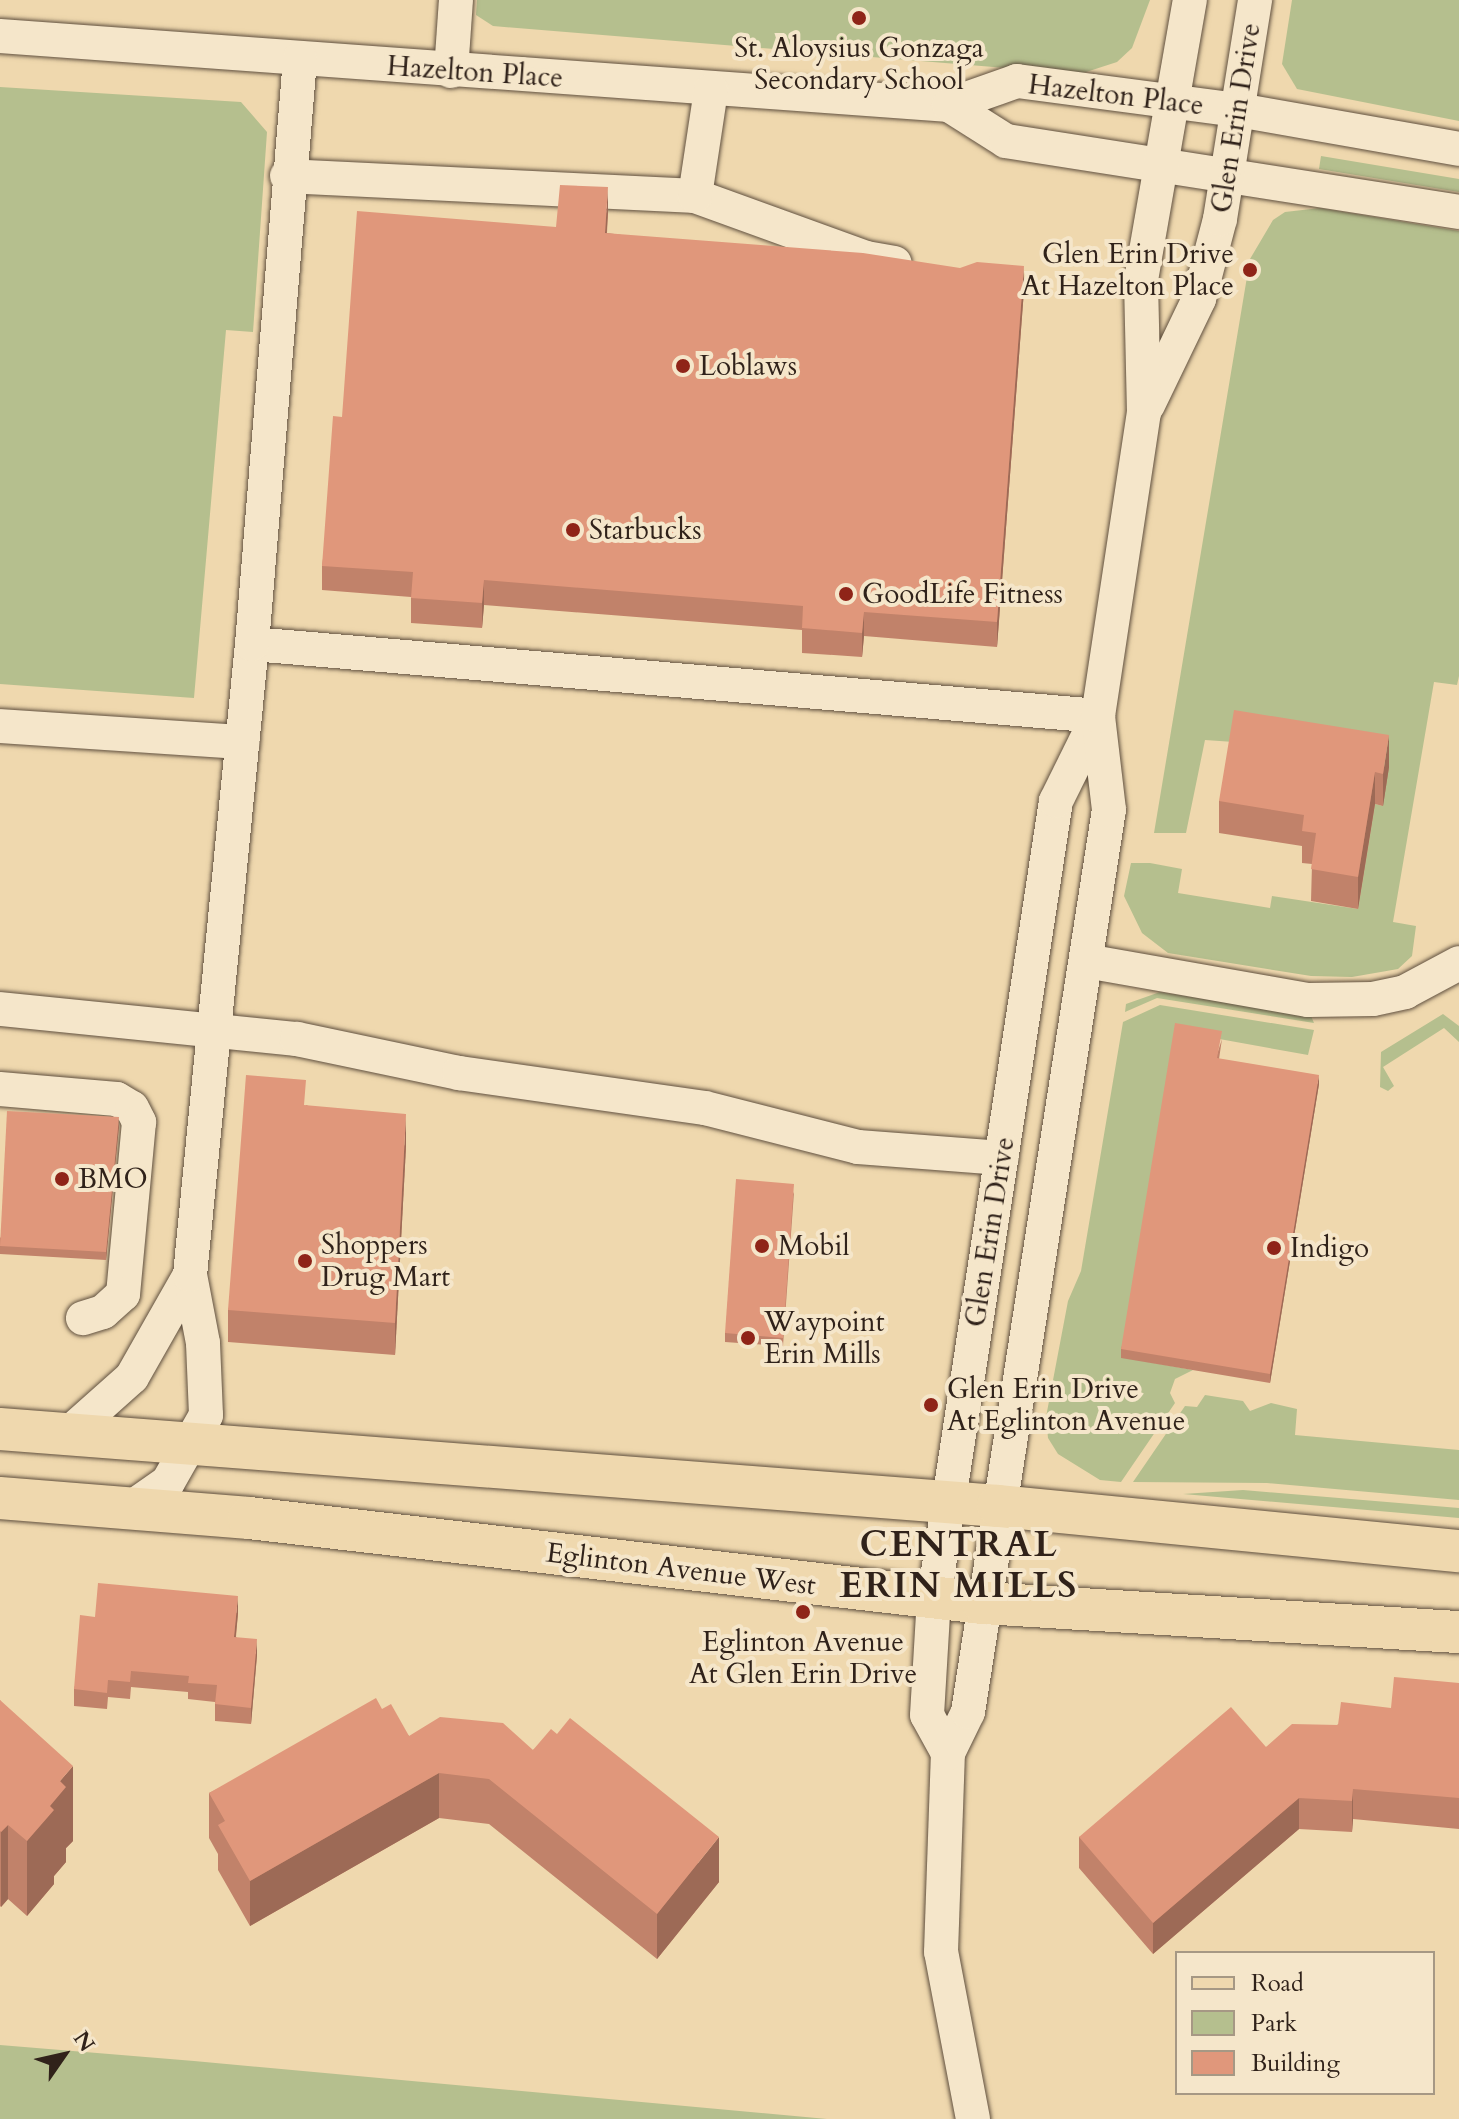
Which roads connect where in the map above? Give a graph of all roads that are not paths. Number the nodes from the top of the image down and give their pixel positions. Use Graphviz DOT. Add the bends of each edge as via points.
graph roads {
  1 [pos="456,0"];
  2 [pos="1190,0"];
  3 [pos="1255,0"];
  4 [pos="0,36"];
  5 [pos="300,59"];
  6 [pos="451,71"];
  7 [pos="711,90"];
  8 [pos="1174,101"];
  9 [pos="949,105"];
  10 [pos="1238,110"];
  11 [pos="1459,149"];
  12 [pos="1163,167"];
  13 [pos="287,176"];
  14 [pos="1227,178"];
  15 [pos="695,196"];
  16 [pos="1459,212"];
  17 [pos="922,267"];
  18 [pos="1144,413"];
  19 [pos="252,644"];
  20 [pos="1098,716"];
  21 [pos="0,726"];
  22 [pos="242,742"];
  23 [pos="1086,961"];
  24 [pos="1459,963"];
  25 [pos="0,1009"];
  26 [pos="212,1028"];
  27 [pos="0,1089"];
  28 [pos="1002,1158"];
  29 [pos="190,1275"];
  30 [pos="83,1318"];
  31 [pos="0,1429"];
  32 [pos="67,1435"];
  33 [pos="194,1444"];
  34 [pos="0,1498"];
  35 [pos="949,1502"];
  36 [pos="998,1506"];
  37 [pos="131,1508"];
  38 [pos="1459,1551"];
  39 [pos="934,1598"];
  40 [pos="983,1603"];
  41 [pos="1459,1632"];
  42 [pos="948,1753"];
  43 [pos="973,2119"];
  1 -- 6 [label="street"];
  2 -- 8 [label="street, Glen Erin Drive"];
  3 -- 10 [label="street, Glen Erin Drive"];
  4 -- 5 [label="street, Hazelton Place"];
  5 -- 6 [label="street, Hazelton Place"];
  5 -- 13 [label="street"];
  6 -- 7 [label="street, Hazelton Place"];
  7 -- 9 [label="street, Hazelton Place"];
  7 -- 15 [label="street"];
  8 -- 9 [label="street, Hazelton Place" via="1017,81"];
  8 -- 10 [label="street, Hazelton Place"];
  8 -- 12 [label="street, Glen Erin Drive"];
  9 -- 12 [label="street, Hazelton Place" via="1006,141"];
  10 -- 11 [label="street, Hazelton Place"];
  10 -- 14 [label="street, Glen Erin Drive"];
  12 -- 14 [label="street, Hazelton Place"];
  12 -- 18 [label="street, Glen Erin Drive" via="1141,280"];
  13 -- 15 [label="street"];
  13 -- 19 [label="street"];
  14 -- 16 [label="street, Hazelton Place"];
  14 -- 18 [label="street, Glen Erin Drive" via="1199,299"];
  15 -- 17 [label="street" via="866,258"];
  18 -- 20 [label="street, Glen Erin Drive"];
  19 -- 20 [label="street"];
  19 -- 22 [label="street"];
  20 -- 23 [label="street, Glen Erin Drive" via="1109,810"];
  20 -- 28 [label="street, Glen Erin Drive" via="1056,801"];
  21 -- 22 [label="street"];
  22 -- 26 [label="street"];
  23 -- 24 [label="street" via="1308,1000 1373,999 1405,992"];
  23 -- 36 [label="street, Glen Erin Drive"];
  25 -- 26 [label="street"];
  26 -- 28 [label="street" via="297,1039 459,1073 666,1100 858,1147"];
  26 -- 29 [label="street"];
  27 -- 30 [label="street" via="117,1099 132,1108 139,1122 123,1294 103,1312"];
  28 -- 35 [label="street, Glen Erin Drive"];
  29 -- 32 [label="street" via="132,1377"];
  29 -- 33 [label="street" via="207,1396 206,1415"];
  31 -- 32 [label="main road"];
  32 -- 33 [label="main road"];
  33 -- 35 [label="main road"];
  33 -- 37 [label="street" via="168,1482"];
  34 -- 37 [label="main road, Eglinton Avenue West"];
  35 -- 36 [label="main road"];
  35 -- 39 [label="street, Glen Erin Drive"];
  36 -- 38 [label="main road"];
  36 -- 40 [label="street, Glen Erin Drive"];
  37 -- 39 [label="main road, Eglinton Avenue West"];
  39 -- 40 [label="main road, Eglinton Avenue West"];
  39 -- 42 [label="street, Glen Erin Drive" via="927,1715"];
  40 -- 41 [label="main road, Eglinton Avenue West"];
  40 -- 42 [label="street, Glen Erin Drive" via="968,1712"];
  42 -- 43 [label="street, Glen Erin Drive" via="941,1952"];
}
